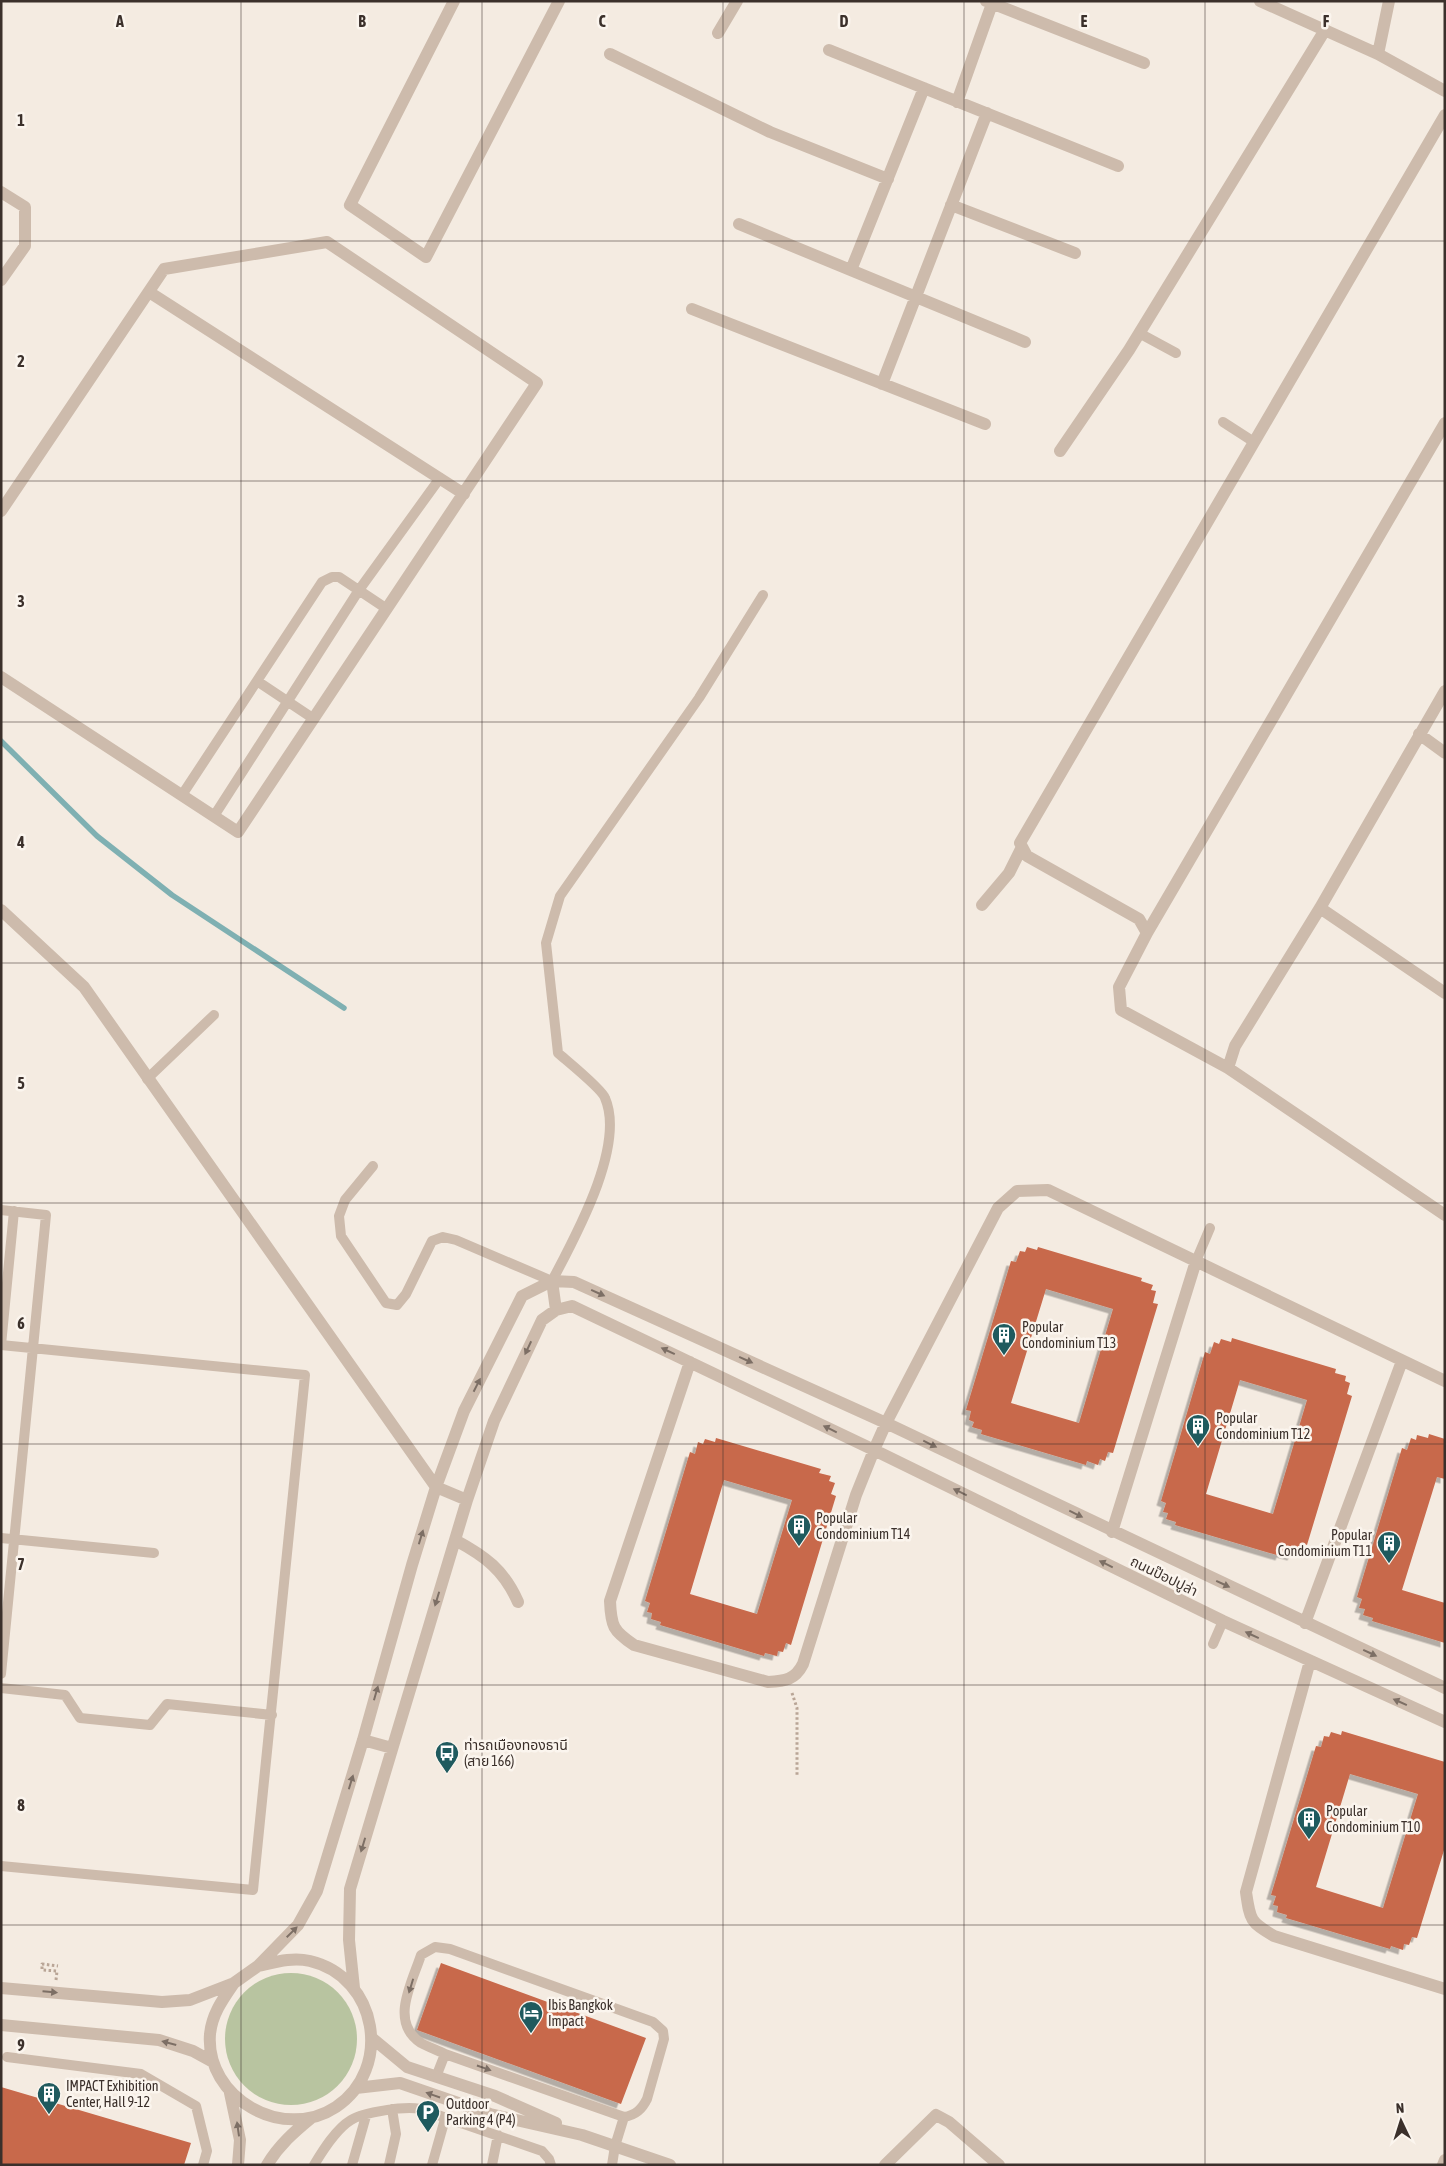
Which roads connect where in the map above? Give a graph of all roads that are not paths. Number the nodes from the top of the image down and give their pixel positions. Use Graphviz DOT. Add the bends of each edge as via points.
graph roads {
  1 [pos="454,1"];
  2 [pos="559,1"];
  3 [pos="737,1"];
  4 [pos="1260,1"];
  5 [pos="1390,1"];
  6 [pos="990,2"];
  7 [pos="1326,30"];
  8 [pos="718,33"];
  9 [pos="829,50"];
  10 [pos="610,54"];
  11 [pos="1378,54"];
  12 [pos="1144,64"];
  13 [pos="924,88"];
  14 [pos="1445,91"];
  15 [pos="957,102"];
  16 [pos="987,113"];
  17 [pos="1445,115"];
  18 [pos="1118,166"];
  19 [pos="888,179"];
  20 [pos="1,192"];
  21 [pos="951,205"];
  22 [pos="739,224"];
  23 [pos="1075,253"];
  24 [pos="851,270"];
  25 [pos="1,280"];
  26 [pos="149,292"];
  27 [pos="916,297"];
  28 [pos="692,309"];
  29 [pos="1139,334"];
  30 [pos="1025,342"];
  31 [pos="1176,353"];
  32 [pos="882,384"];
  33 [pos="1223,422"];
  34 [pos="1445,423"];
  35 [pos="985,424"];
  36 [pos="1254,442"];
  37 [pos="1060,451"];
  38 [pos="440,478"];
  39 [pos="464,494"];
  40 [pos="1,511"];
  41 [pos="359,590"];
  42 [pos="763,595"];
  43 [pos="387,609"];
  44 [pos="1,676"];
  45 [pos="257,681"];
  46 [pos="1445,691"];
  47 [pos="287,702"];
  48 [pos="314,719"];
  49 [pos="1419,734"];
  50 [pos="1445,752"];
  51 [pos="182,795"];
  52 [pos="214,816"];
  53 [pos="1022,847"];
  54 [pos="982,905"];
  55 [pos="1320,908"];
  56 [pos="1,910"];
  57 [pos="1147,933"];
  58 [pos="1445,993"];
  59 [pos="214,1015"];
  60 [pos="1228,1068"];
  61 [pos="147,1079"];
  62 [pos="373,1166"];
  63 [pos="1,1210"];
  64 [pos="14,1212"];
  65 [pos="1445,1215"];
  66 [pos="1210,1228"];
  67 [pos="1196,1261"];
  68 [pos="552,1281"];
  69 [pos="556,1310"];
  70 [pos="1,1345"];
  71 [pos="33,1348"];
  72 [pos="1402,1361"];
  73 [pos="690,1362"];
  74 [pos="1445,1381"];
  75 [pos="886,1424"];
  76 [pos="874,1450"];
  77 [pos="436,1487"];
  78 [pos="467,1500"];
  79 [pos="1112,1532"];
  80 [pos="1,1538"];
  81 [pos="14,1540"];
  82 [pos="455,1540"];
  83 [pos="154,1553"];
  84 [pos="518,1602"];
  85 [pos="1223,1621"];
  86 [pos="1305,1623"];
  87 [pos="1214,1644"];
  88 [pos="1310,1661"];
  89 [pos="1,1674"];
  90 [pos="1,1688"];
  91 [pos="1445,1688"];
  92 [pos="272,1715"];
  93 [pos="1445,1722"];
  94 [pos="363,1740"];
  95 [pos="396,1749"];
  96 [pos="1,1866"];
  97 [pos="258,1966"];
  98 [pos="234,1983"];
  99 [pos="1,1988"];
  100 [pos="354,1988"];
  101 [pos="1445,1989"];
  102 [pos="1,2025"];
  103 [pos="372,2038"];
  104 [pos="445,2054"];
  105 [pos="7,2057"];
  106 [pos="214,2062"];
  107 [pos="436,2077"];
  108 [pos="356,2088"];
  109 [pos="230,2093"];
  110 [pos="470,2107"];
  111 [pos="392,2109"];
  112 [pos="366,2116"];
  113 [pos="624,2117"];
  114 [pos="311,2118"];
  115 [pos="445,2119"];
  116 [pos="464,2124"];
  117 [pos="498,2135"];
  118 [pos="582,2135"];
  119 [pos="615,2146"];
  120 [pos="1445,2160"];
  121 [pos="203,2165"];
  122 [pos="238,2165"];
  123 [pos="267,2165"];
  124 [pos="314,2165"];
  125 [pos="352,2165"];
  126 [pos="389,2165"];
  127 [pos="432,2165"];
  128 [pos="492,2165"];
  129 [pos="550,2165"];
  130 [pos="612,2165"];
  131 [pos="670,2165"];
  132 [pos="885,2165"];
  133 [pos="999,2165"];
  134 [pos="1443,2165"];
  1 -- 2 [label="street" via="350,205 426,257"];
  3 -- 8 [label="street"];
  4 -- 7 [label="street"];
  5 -- 11 [label="street"];
  6 -- 12 [label="street"];
  6 -- 15 [label="street"];
  7 -- 11 [label="street"];
  7 -- 29 [label="street"];
  9 -- 13 [label="street"];
  10 -- 19 [label="street" via="770,132"];
  11 -- 14 [label="street"];
  13 -- 15 [label="street"];
  13 -- 19 [label="street"];
  15 -- 16 [label="street"];
  16 -- 18 [label="street"];
  16 -- 21 [label="street"];
  17 -- 36 [label="street"];
  19 -- 24 [label="street"];
  20 -- 25 [label="street" via="25,207 25,246"];
  21 -- 23 [label="street"];
  21 -- 27 [label="street"];
  22 -- 24 [label="street"];
  24 -- 27 [label="street"];
  26 -- 38 [label="street"];
  26 -- 39 [label="street" via="164,269 327,242 537,383"];
  26 -- 40 [label="street"];
  27 -- 30 [label="street"];
  27 -- 32 [label="street"];
  28 -- 32 [label="street"];
  29 -- 31 [label="lane"];
  29 -- 37 [label="street"];
  32 -- 35 [label="street"];
  33 -- 36 [label="lane"];
  34 -- 57 [label="street"];
  36 -- 53 [label="street" via="1025,834 1020,843"];
  38 -- 39 [label="street"];
  38 -- 41 [label="lane"];
  39 -- 43 [label="street"];
  41 -- 43 [label="lane"];
  41 -- 45 [label="lane" via="339,578 332,577 322,582"];
  41 -- 47 [label="lane"];
  42 -- 68 [label="lane" via="699,698 560,896 546,943 558,1053 605,1096 610,1128 603,1172"];
  43 -- 48 [label="street"];
  44 -- 51 [label="street"];
  45 -- 47 [label="lane"];
  45 -- 51 [label="lane"];
  46 -- 49 [label="street"];
  47 -- 48 [label="lane"];
  47 -- 52 [label="lane"];
  48 -- 52 [label="street" via="238,832"];
  49 -- 50 [label="street"];
  49 -- 55 [label="street"];
  51 -- 52 [label="street"];
  53 -- 54 [label="street" via="1009,872"];
  53 -- 57 [label="street" via="1027,856 1140,919"];
  55 -- 58 [label="street"];
  55 -- 60 [label="street" via="1235,1046"];
  56 -- 61 [label="street" via="84,987"];
  57 -- 60 [label="street" via="1119,987 1121,1010"];
  59 -- 61 [label="lane"];
  60 -- 65 [label="street"];
  61 -- 77 [label="street"];
  62 -- 68 [label="lane" via="345,1200 339,1216 341,1236 386,1303 397,1305 406,1294 432,1241 443,1238 456,1240"];
  63 -- 64 [label="lane"];
  64 -- 70 [label="lane"];
  64 -- 71 [label="lane" via="46,1214"];
  66 -- 67 [label="lane"];
  67 -- 72 [label="street"];
  67 -- 75 [label="street" via="1048,1190 1017,1191 998,1208"];
  67 -- 79 [label="street"];
  68 -- 69 [label="street"];
  68 -- 75 [label="street, ถนนป๊อปปูล่า, one-way" via="574,1282"];
  77 -- 68 [label="street, one-way" via="464,1411 522,1296"];
  73 -- 69 [label="street, ถนนป๊อปปูล่า, one-way" via="572,1306"];
  69 -- 78 [label="street, one-way" via="542,1320 494,1421"];
  70 -- 71 [label="lane"];
  71 -- 81 [label="lane"];
  71 -- 92 [label="lane" via="305,1375"];
  72 -- 74 [label="street"];
  72 -- 86 [label="street"];
  76 -- 73 [label="street, ถนนป๊อปปูล่า, one-way"];
  73 -- 76 [label="street" via="610,1601 611,1619 618,1634 634,1645 768,1682 788,1680 798,1673 856,1495"];
  75 -- 76 [label="street"];
  75 -- 79 [label="street, ถนนป๊อปปูล่า, one-way"];
  85 -- 76 [label="street, ถนนป๊อปปูล่า, one-way"];
  77 -- 78 [label="street"];
  94 -- 77 [label="street, one-way"];
  78 -- 82 [label="street"];
  79 -- 86 [label="street, ถนนป๊อปปูล่า, one-way"];
  80 -- 81 [label="lane"];
  81 -- 83 [label="lane"];
  81 -- 89 [label="lane"];
  82 -- 84 [label="street" via="493,1564 510,1582"];
  82 -- 95 [label="street, one-way"];
  85 -- 87 [label="lane"];
  88 -- 85 [label="street, ถนนป๊อปปูล่า, one-way"];
  86 -- 91 [label="street, ถนนป๊อปปูล่า, one-way"];
  93 -- 88 [label="street, ถนนป๊อปปูล่า, one-way"];
  88 -- 101 [label="street" via="1246,1892 1249,1912 1255,1925 1274,1936"];
  90 -- 92 [label="lane" via="64,1694 80,1718 150,1725 168,1704"];
  92 -- 96 [label="lane" via="253,1890"];
  94 -- 95 [label="street"];
  97 -- 94 [label="street, one-way" via="298,1926 317,1891"];
  95 -- 100 [label="street, one-way" via="350,1889 349,1940"];
  97 -- 98 [label="street"];
  97 -- 100 [label="street" via="287,1959 311,1961 334,1971"];
  99 -- 98 [label="street, one-way" via="162,2002 190,2000"];
  98 -- 106 [label="street" via="217,2008 210,2034"];
  100 -- 103 [label="street" via="367,2012"];
  106 -- 102 [label="street, one-way" via="159,2040"];
  103 -- 107 [label="street" via="407,2067"];
  103 -- 108 [label="street" via="368,2065"];
  104 -- 107 [label="lane"];
  104 -- 113 [label="lane, one-way"];
  113 -- 104 [label="lane, one-way" via="636,2113 647,2099 664,2039 660,2026 450,1949 435,1948 421,1955 407,1998 404,2020 410,2034"];
  105 -- 121 [label="lane" via="141,2074 196,2106 207,2152"];
  106 -- 109 [label="street"];
  107 -- 118 [label="street" via="495,2096"];
  110 -- 108 [label="street, one-way" via="400,2083"];
  108 -- 114 [label="street" via="336,2107"];
  109 -- 114 [label="street" via="254,2111 282,2120"];
  122 -- 109 [label="street, one-way" via="240,2140"];
  110 -- 116 [label="lane"];
  110 -- 118 [label="street"];
  111 -- 112 [label="lane"];
  111 -- 115 [label="lane" via="419,2109"];
  111 -- 126 [label="lane" via="396,2134"];
  112 -- 124 [label="lane" via="351,2120"];
  112 -- 125 [label="lane"];
  113 -- 119 [label="lane"];
  114 -- 123 [label="street" via="278,2148"];
  115 -- 116 [label="lane"];
  115 -- 127 [label="lane"];
  116 -- 117 [label="lane"];
  117 -- 128 [label="lane"];
  117 -- 129 [label="lane" via="542,2151"];
  118 -- 119 [label="street"];
  119 -- 130 [label="lane"];
  119 -- 131 [label="street"];
  120 -- 134 [label="street"];
  132 -- 133 [label="street" via="936,2116 949,2122"];
}
